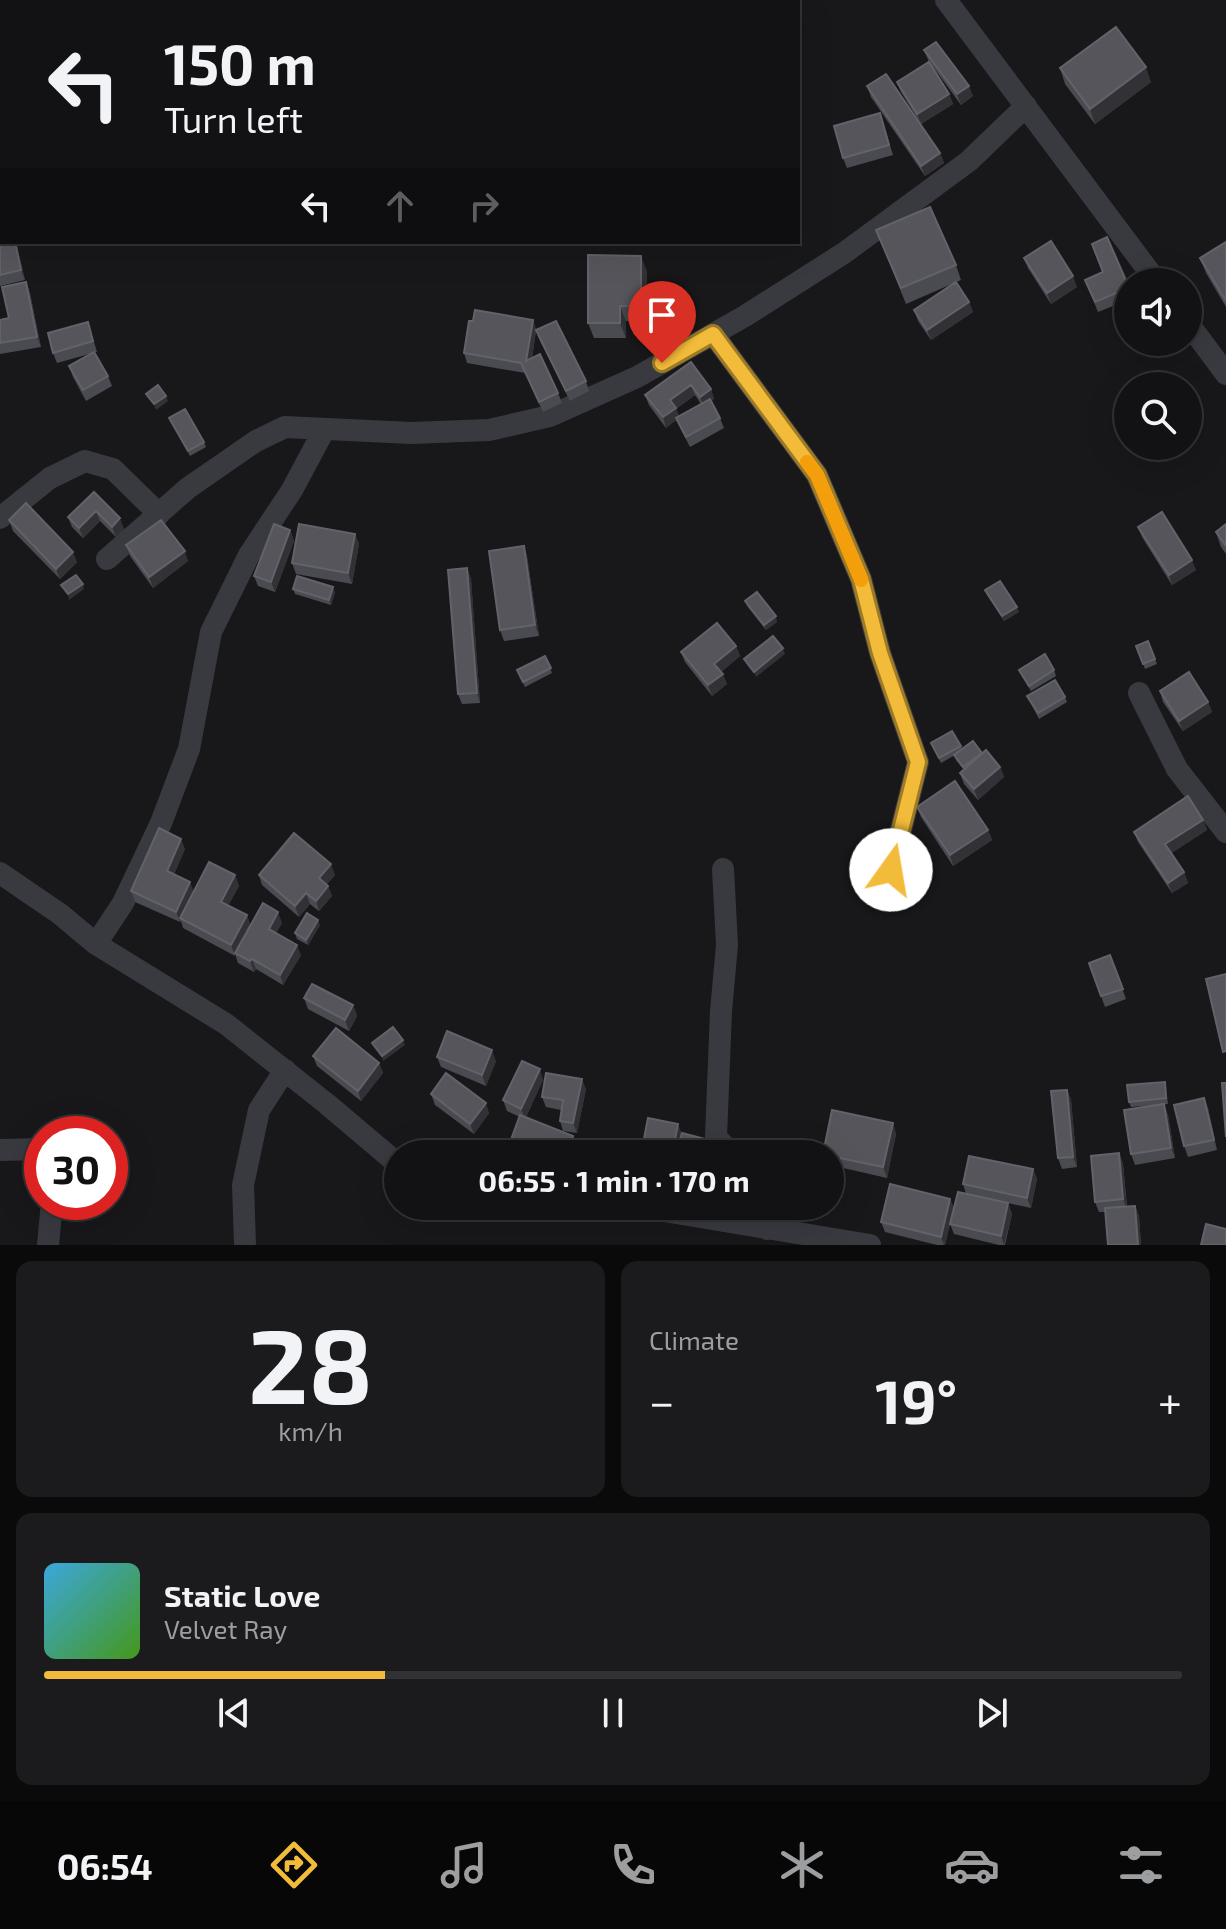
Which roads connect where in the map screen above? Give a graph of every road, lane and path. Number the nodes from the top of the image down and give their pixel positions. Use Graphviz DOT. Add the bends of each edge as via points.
graph roads {
  1 [pos="946,0"];
  2 [pos="1026,106"];
  3 [pos="1147,268"];
  4 [pos="713,334"];
  5 [pos="1202,342"];
  6 [pos="1226,374"];
  7 [pos="324,430"];
  8 [pos="159,514"];
  9 [pos="0,518"];
  10 [pos="107,559"];
  11 [pos="1139,693"];
  12 [pos="1226,832"];
  13 [pos="723,869"];
  14 [pos="891,870"];
  15 [pos="0,873"];
  16 [pos="96,944"];
  17 [pos="285,1070"];
  18 [pos="719,1140"];
  19 [pos="24,1149"];
  20 [pos="0,1150"];
  21 [pos="384,1152"];
  22 [pos="50,1220"];
  23 [pos="715,1220"];
  24 [pos="768,1220"];
  25 [pos="767,1229"];
  26 [pos="48,1245"];
  27 [pos="245,1245"];
  28 [pos="870,1245"];
  1 -- 2 [label="street"];
  2 -- 3 [label="street"];
  2 -- 4 [label="street" via="969,161 844,253"];
  4 -- 7 [label="street" via="637,377 550,416 489,430"];
  4 -- 14 [label="street" via="817,475 861,579 918,762"];
  5 -- 6 [label="street"];
  7 -- 8 [label="street" via="285,427 256,441"];
  7 -- 16 [label="street" via="249,555 211,632 189,749 123,903"];
  8 -- 9 [label="street" via="113,469 85,461 50,478"];
  8 -- 10 [label="street"];
  11 -- 12 [label="street" via="1177,769"];
  13 -- 18 [label="street" via="727,945"];
  15 -- 16 [label="street"];
  16 -- 17 [label="street" via="226,1024"];
  17 -- 21 [label="street"];
  17 -- 27 [label="street" via="259,1110 243,1185"];
  19 -- 20 [label="street"];
  22 -- 26 [label="street"];
  23 -- 25 [label="street"];
  24 -- 25 [label="street"];
  25 -- 28 [label="street"];
}
